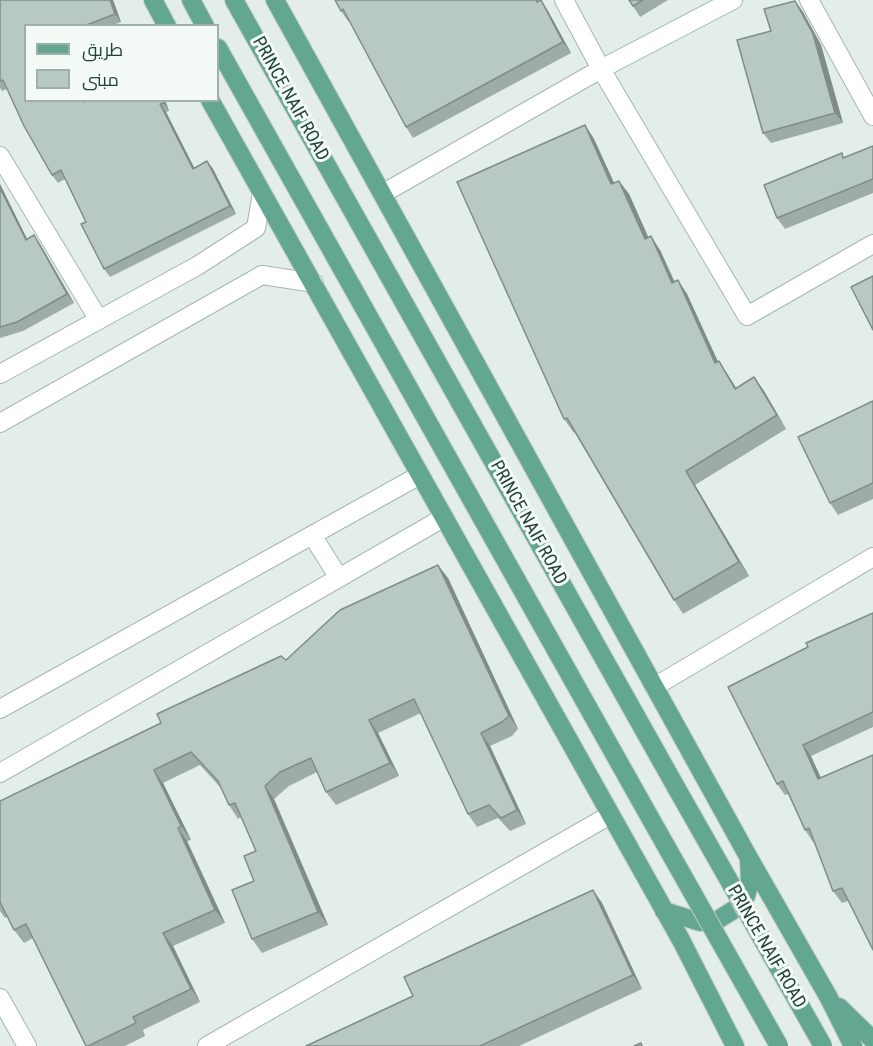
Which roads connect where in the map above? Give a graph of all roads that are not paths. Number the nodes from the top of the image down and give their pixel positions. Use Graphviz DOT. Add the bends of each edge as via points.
graph roads {
  1 [pos="153,0"];
  2 [pos="191,0"];
  3 [pos="234,0"];
  4 [pos="274,0"];
  5 [pos="564,0"];
  6 [pos="733,0"];
  7 [pos="809,0"];
  8 [pos="166,24"];
  9 [pos="204,24"];
  10 [pos="219,50"];
  11 [pos="601,69"];
  12 [pos="211,102"];
  13 [pos="873,116"];
  14 [pos="0,156"];
  15 [pos="262,193"];
  16 [pos="382,194"];
  17 [pos="873,244"];
  18 [pos="314,283"];
  19 [pos="99,320"];
  20 [pos="0,374"];
  21 [pos="0,423"];
  22 [pos="420,476"];
  23 [pos="443,518"];
  24 [pos="312,535"];
  25 [pos="873,557"];
  26 [pos="339,578"];
  27 [pos="654,687"];
  28 [pos="0,709"];
  29 [pos="0,773"];
  30 [pos="610,815"];
  31 [pos="749,858"];
  32 [pos="664,911"];
  33 [pos="0,998"];
  34 [pos="829,998"];
  35 [pos="873,1040"];
  36 [pos="734,1042"];
  37 [pos="27,1046"];
  38 [pos="207,1046"];
  39 [pos="779,1046"];
  40 [pos="823,1046"];
  41 [pos="853,1046"];
  1 -- 8 [label="main road"];
  2 -- 9 [label="main road"];
  3 -- 40 [label="main road, PRINCE NAIF ROAD, bridge"];
  4 -- 16 [label="main road, PRINCE NAIF ROAD"];
  5 -- 11 [label="street"];
  6 -- 11 [label="street"];
  7 -- 13 [label="street"];
  10 -- 39 [label="main road, PRINCE NAIF ROAD, bridge"];
  11 -- 16 [label="street"];
  11 -- 17 [label="street" via="747,316"];
  12 -- 15 [label="main road"];
  14 -- 19 [label="street"];
  15 -- 18 [label="main road"];
  15 -- 19 [label="street" via="256,228"];
  16 -- 27 [label="main road, PRINCE NAIF ROAD"];
  18 -- 21 [label="street" via="262,275"];
  18 -- 22 [label="main road"];
  19 -- 20 [label="street"];
  22 -- 23 [label="main road"];
  22 -- 24 [label="street"];
  23 -- 26 [label="street"];
  23 -- 30 [label="main road"];
  24 -- 26 [label="street"];
  24 -- 28 [label="street"];
  25 -- 27 [label="street"];
  26 -- 29 [label="street"];
  27 -- 31 [label="main road, PRINCE NAIF ROAD"];
  30 -- 32 [label="main road"];
  30 -- 38 [label="street"];
  31 -- 32 [label="main road" via="746,896 716,921 700,922"];
  31 -- 34 [label="main road, PRINCE NAIF ROAD"];
  32 -- 36 [label="main road"];
  33 -- 37 [label="street"];
  34 -- 35 [label="main road"];
  34 -- 41 [label="main road"];
}
